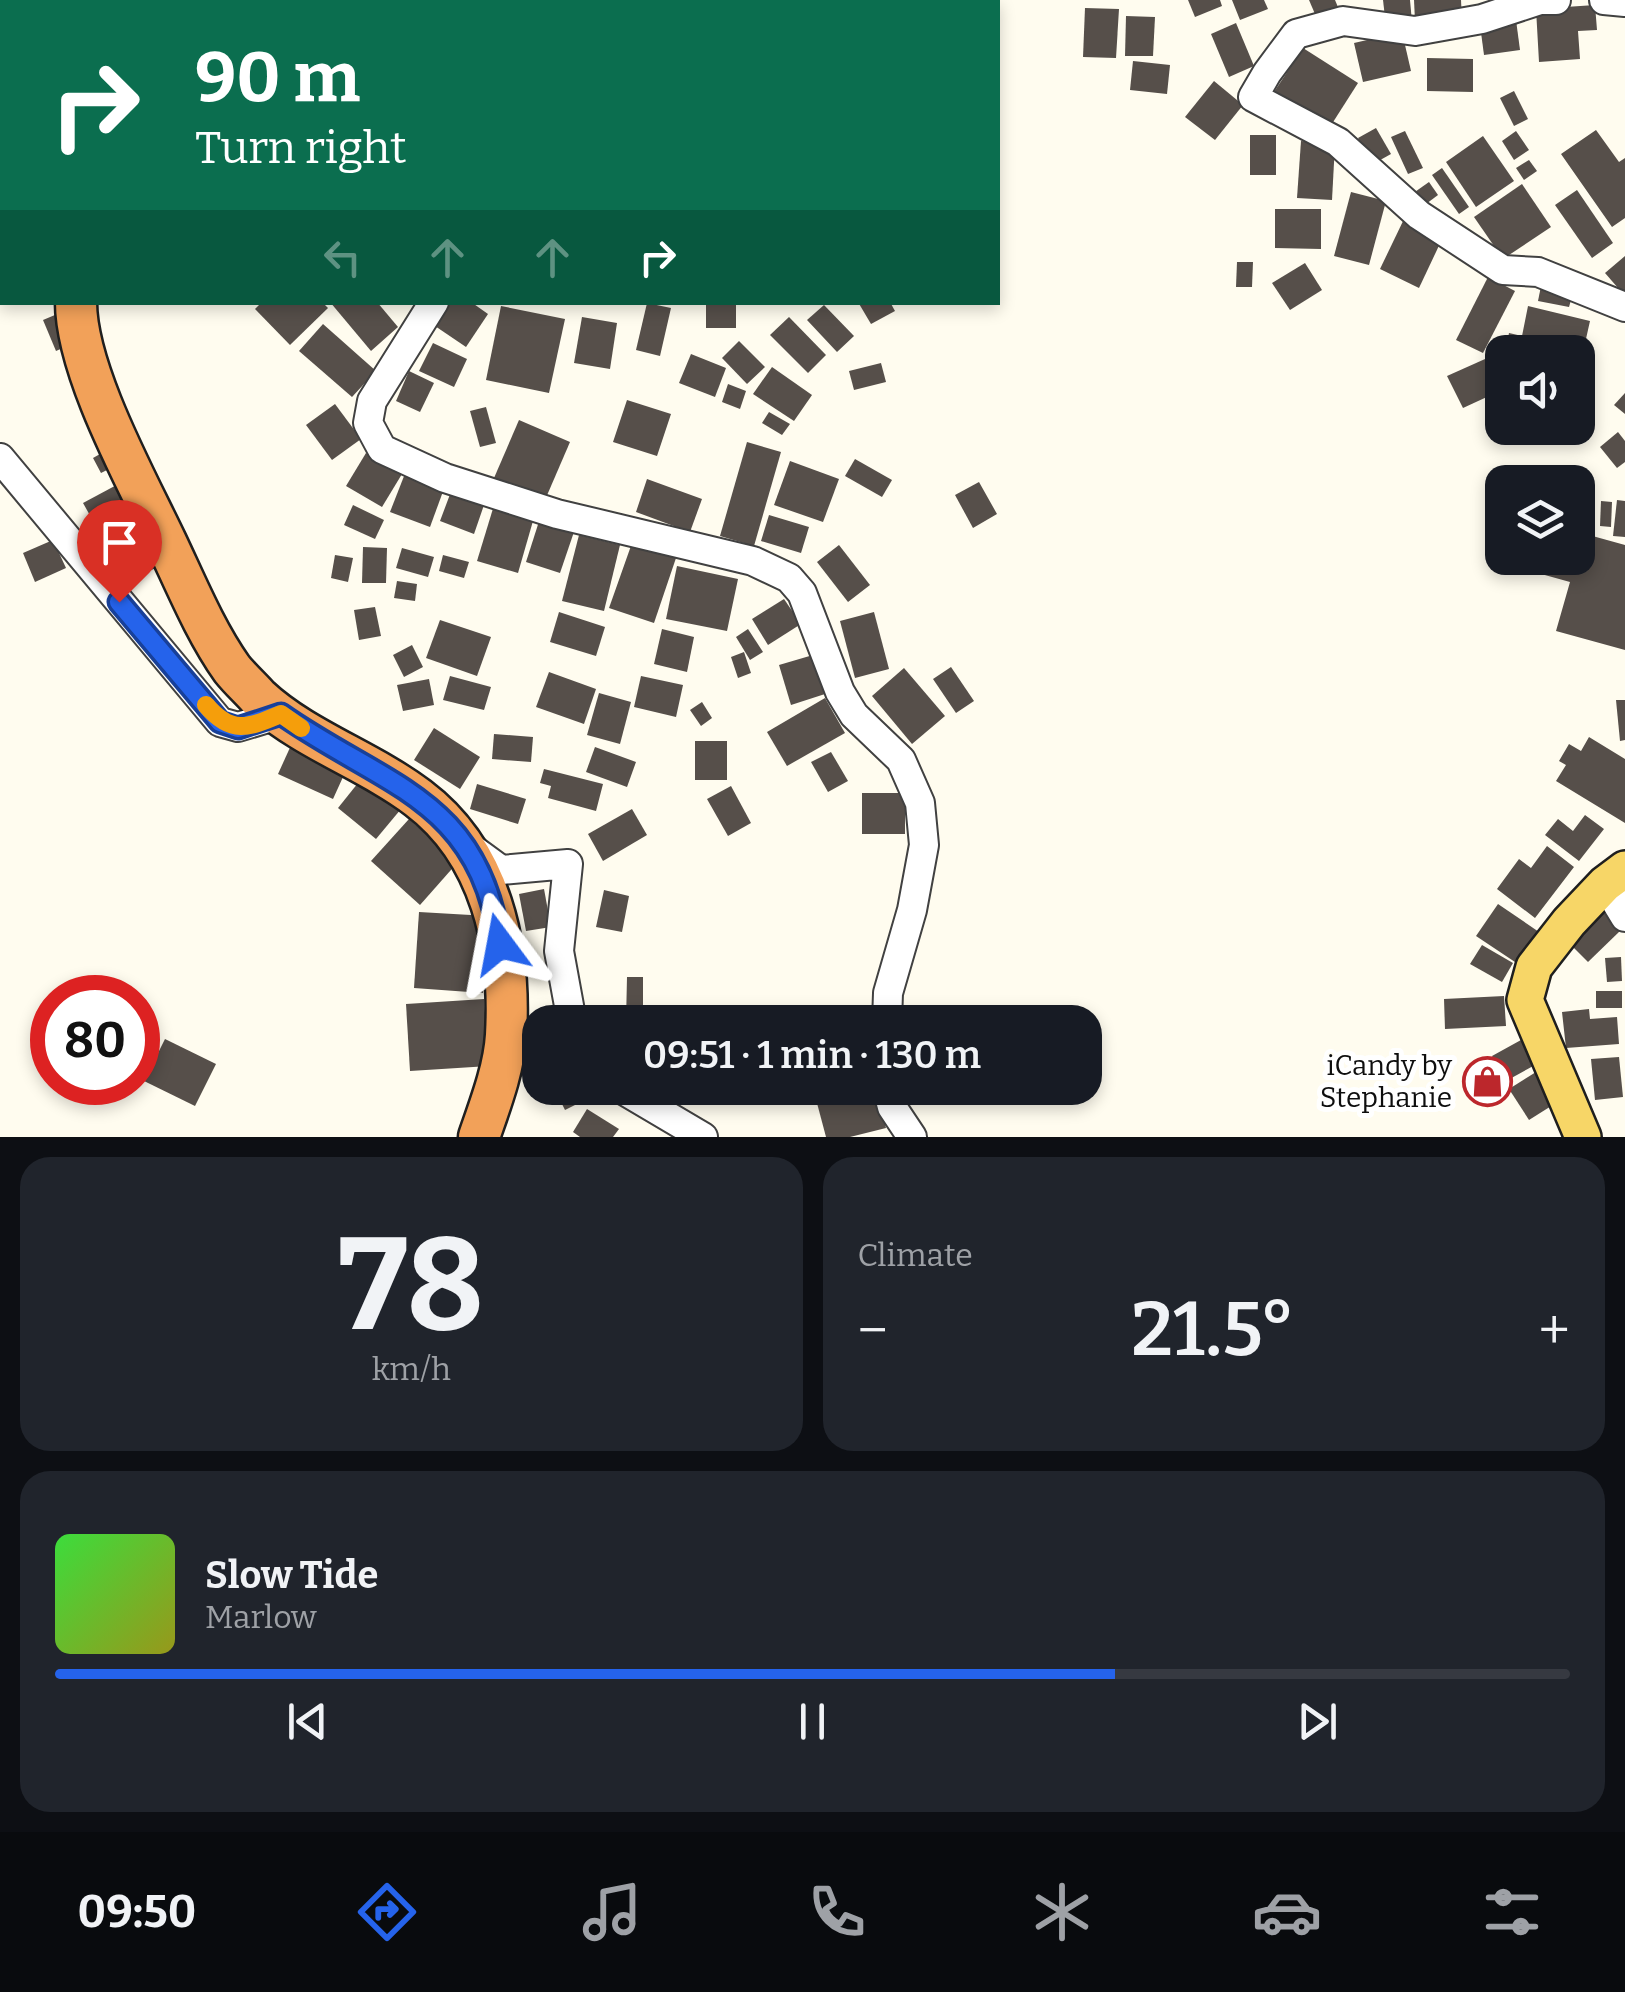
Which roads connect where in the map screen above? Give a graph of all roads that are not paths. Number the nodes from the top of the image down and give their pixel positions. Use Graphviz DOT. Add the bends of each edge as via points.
graph roads {
  1 [pos="1556,0"];
  2 [pos="1604,0"];
  3 [pos="1625,2"];
  4 [pos="76,305"];
  5 [pos="432,305"];
  6 [pos="1625,307"];
  7 [pos="0,458"];
  8 [pos="281,714"];
  9 [pos="461,840"];
  10 [pos="1615,876"];
  11 [pos="1625,917"];
  12 [pos="569,1005"];
  13 [pos="888,1005"];
  14 [pos="649,1105"];
  15 [pos="891,1105"];
  16 [pos="478,1137"];
  17 [pos="703,1137"];
  18 [pos="912,1137"];
  19 [pos="1583,1137"];
  1 -- 6 [label="street" via="1416,31 1343,21 1296,34 1253,97 1338,142 1419,215 1504,270 1538,272"];
  2 -- 3 [label="street"];
  4 -- 8 [label="highway" via="106,412 191,595 234,671"];
  5 -- 13 [label="street" via="372,401 368,424 382,448 445,478 572,519 753,561 789,578 802,594 840,692 901,760 920,803 922,864"];
  7 -- 8 [label="street" via="220,722 238,728"];
  8 -- 9 [label="highway" via="417,797"];
  9 -- 12 [label="street" via="500,870 568,864 559,951"];
  9 -- 16 [label="highway" via="496,916 504,971 506,1037"];
  10 -- 11 [label="street"];
  10 -- 19 [label="main road" via="1534,966 1525,1000"];
  14 -- 17 [label="street"];
  15 -- 18 [label="street"];
}
